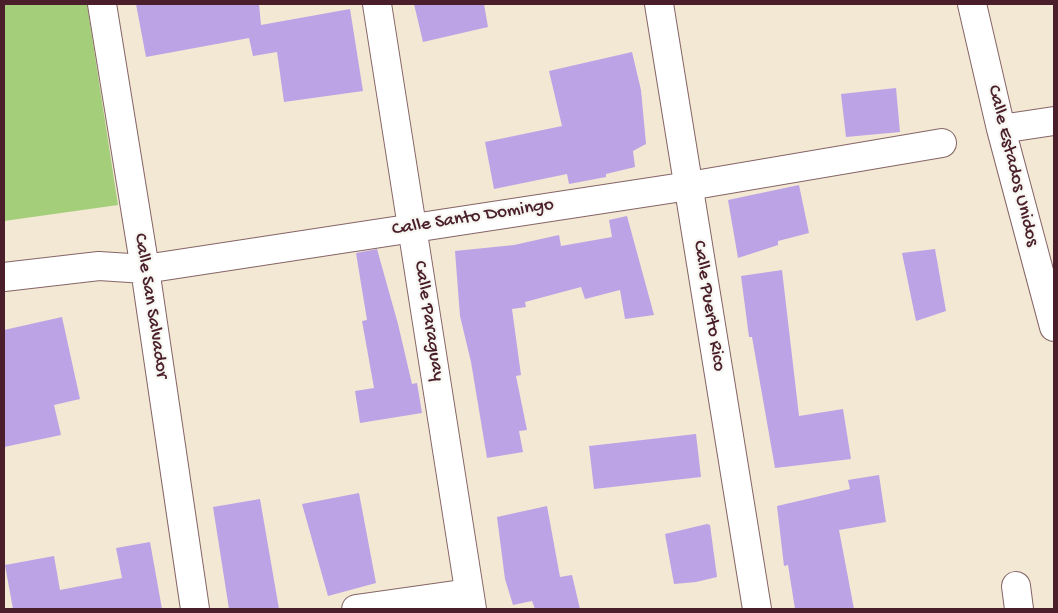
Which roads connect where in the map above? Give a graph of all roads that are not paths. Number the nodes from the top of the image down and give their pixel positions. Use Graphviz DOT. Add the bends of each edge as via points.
graph roads {
  1 [pos="102,4"];
  2 [pos="377,4"];
  3 [pos="659,4"];
  4 [pos="972,4"];
  5 [pos="1054,121"];
  6 [pos="1001,128"];
  7 [pos="942,143"];
  8 [pos="689,186"];
  9 [pos="413,226"];
  10 [pos="145,269"];
  11 [pos="4,277"];
  12 [pos="1054,327"];
  13 [pos="470,601"];
  14 [pos="196,609"];
  15 [pos="356,609"];
  16 [pos="756,609"];
  1 -- 10 [label="street, Calle San Salvador"];
  2 -- 9 [label="street, Calle Paraguay"];
  3 -- 8 [label="street, Calle Puerto Rico"];
  4 -- 6 [label="street, Calle Estados Unidos"];
  5 -- 6 [label="street"];
  6 -- 12 [label="street, Calle Estados Unidos"];
  7 -- 8 [label="street, Calle Santo Domingo"];
  8 -- 9 [label="street, Calle Santo Domingo"];
  8 -- 16 [label="street, Calle Puerto Rico"];
  9 -- 10 [label="street, Calle Santo Domingo"];
  9 -- 13 [label="street, Calle Paraguay"];
  10 -- 11 [label="street, Calle Santo Domingo" via="99,266"];
  10 -- 14 [label="street, Calle San Salvador"];
  13 -- 15 [label="street"];
}
